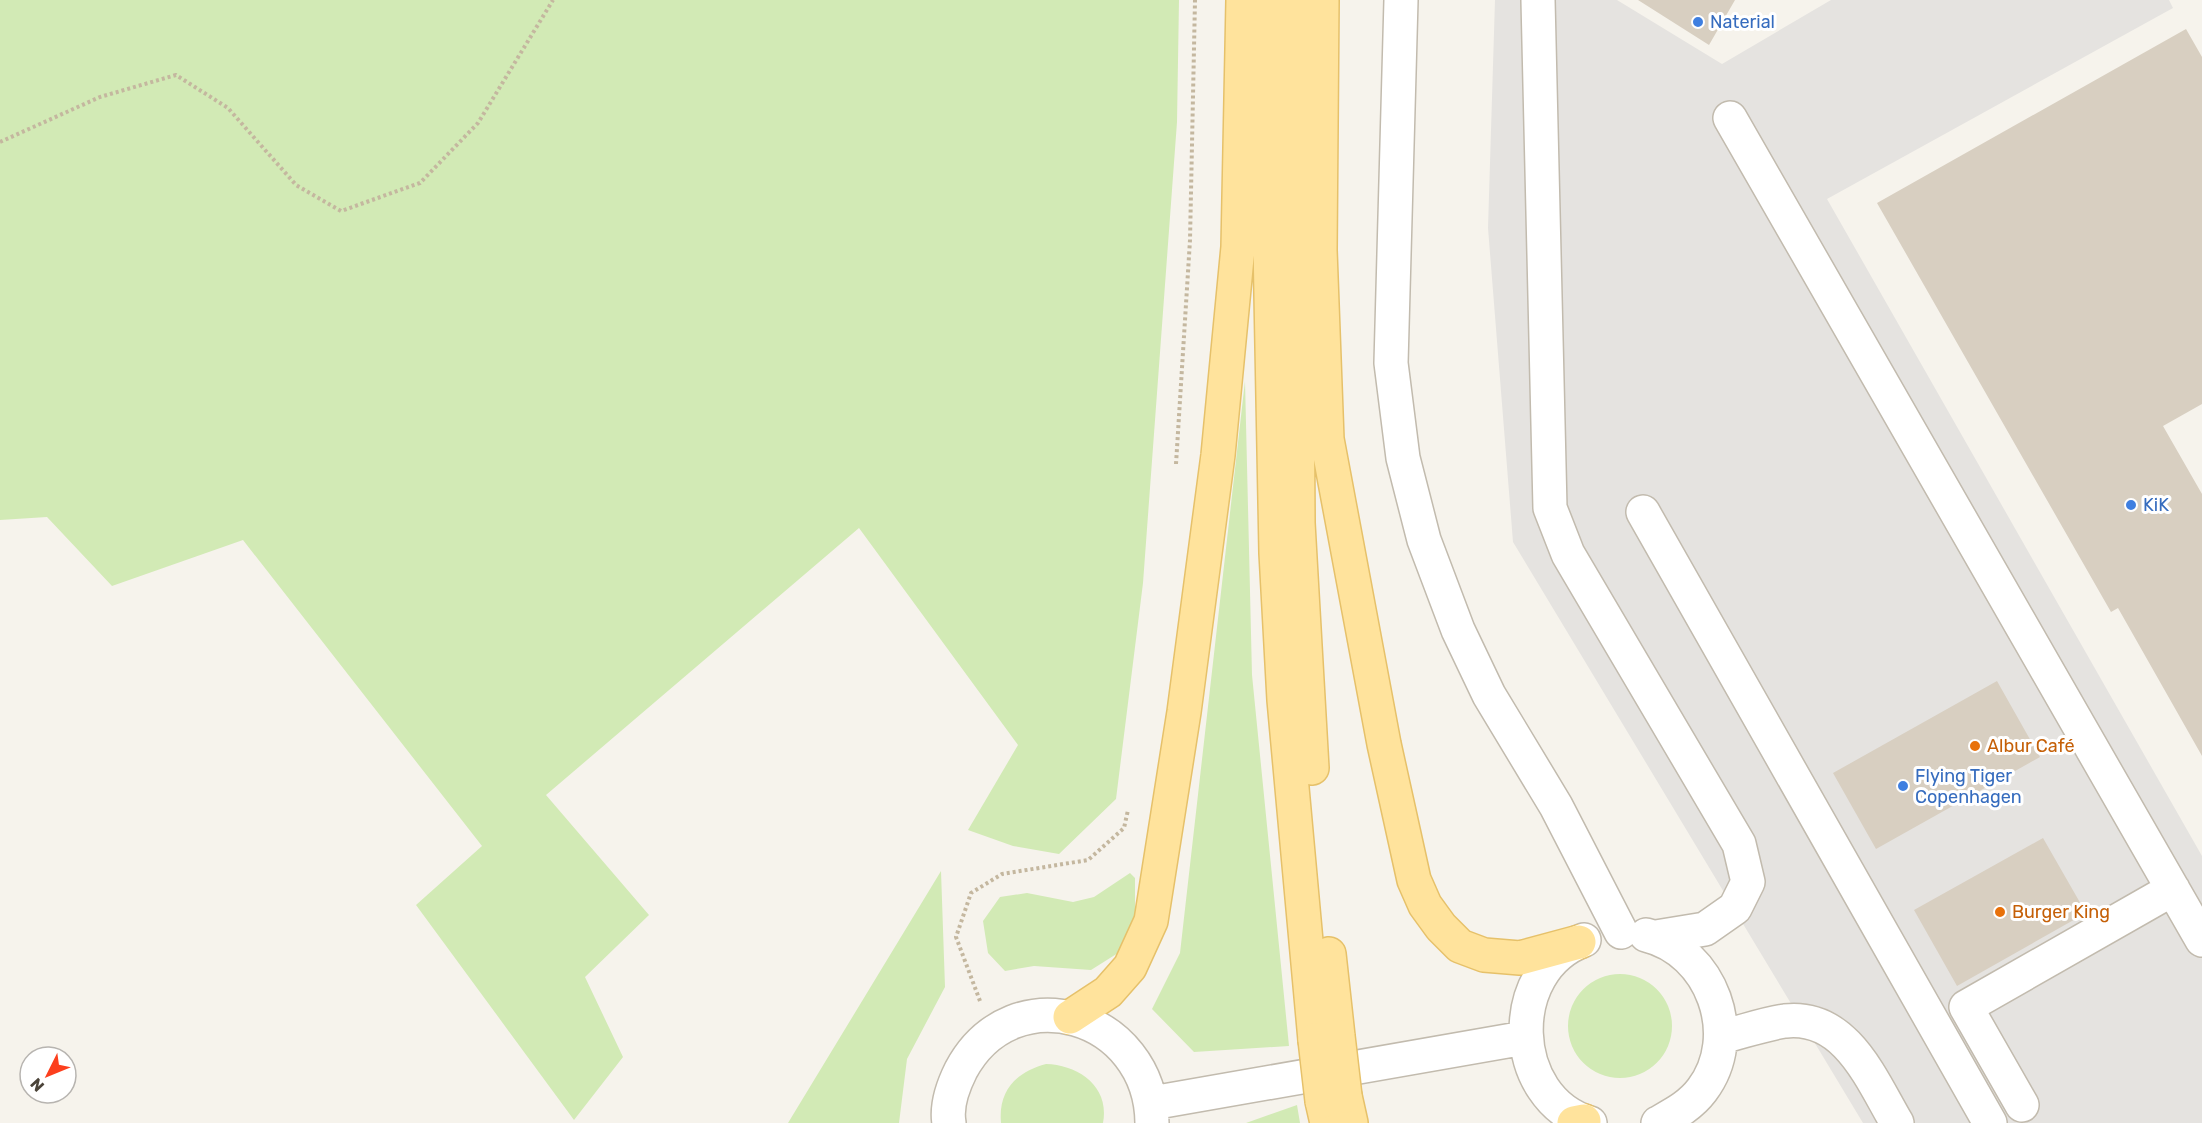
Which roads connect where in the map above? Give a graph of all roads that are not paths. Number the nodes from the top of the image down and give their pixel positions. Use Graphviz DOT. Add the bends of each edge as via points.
graph roads {
  1 [pos="1242,0"];
  2 [pos="1271,0"];
  3 [pos="1295,0"];
  4 [pos="1322,0"];
  5 [pos="1401,0"];
  6 [pos="1538,0"];
  7 [pos="1730,118"];
  8 [pos="1643,512"];
  9 [pos="2173,889"];
  10 [pos="1621,932"];
  11 [pos="1656,937"];
  12 [pos="2202,939"];
  13 [pos="1579,942"];
  14 [pos="1070,1017"];
  15 [pos="1326,1038"];
  16 [pos="1524,1038"];
  17 [pos="1721,1038"];
  18 [pos="2022,1105"];
  19 [pos="1336,1111"];
  20 [pos="1152,1113"];
  21 [pos="1583,1122"];
  22 [pos="949,1123"];
  23 [pos="1658,1123"];
  24 [pos="1897,1123"];
  25 [pos="1990,1123"];
  1 -- 14 [label="main road" via="1238,247 1220,443 1184,712 1150,921 1130,967 1108,992"];
  2 -- 15 [label="main road" via="1269,191 1276,553 1284,700"];
  3 -- 15 [label="main road" via="1298,523"];
  4 -- 13 [label="main road" via="1320,250 1328,438 1384,744 1414,880 1425,905 1460,946 1484,955 1521,958"];
  5 -- 10 [label="street" via="1391,363 1403,458 1424,540 1458,630 1489,694 1556,806"];
  6 -- 11 [label="street" via="1550,508 1568,554 1739,844 1748,882 1736,908 1705,929"];
  7 -- 9 [label="street"];
  8 -- 25 [label="street"];
  9 -- 12 [label="street"];
  9 -- 18 [label="street" via="1966,1007"];
  10 -- 11 [label="street"];
  10 -- 13 [label="street"];
  11 -- 17 [label="street" via="1684,953 1705,977 1718,1006"];
  13 -- 16 [label="street" via="1555,959 1537,981 1527,1009"];
  14 -- 20 [label="street" via="1099,1028 1125,1047 1142,1073"];
  14 -- 22 [label="street" via="1042,1016 1016,1022 992,1034 969,1057 954,1085"];
  15 -- 19 [label="main road, bridge"];
  16 -- 20 [label="street"];
  16 -- 21 [label="street" via="1530,1064 1543,1088"];
  17 -- 23 [label="street" via="1715,1066 1702,1090 1682,1110"];
  17 -- 24 [label="street" via="1784,1021 1804,1020 1830,1029 1851,1047"];
}
